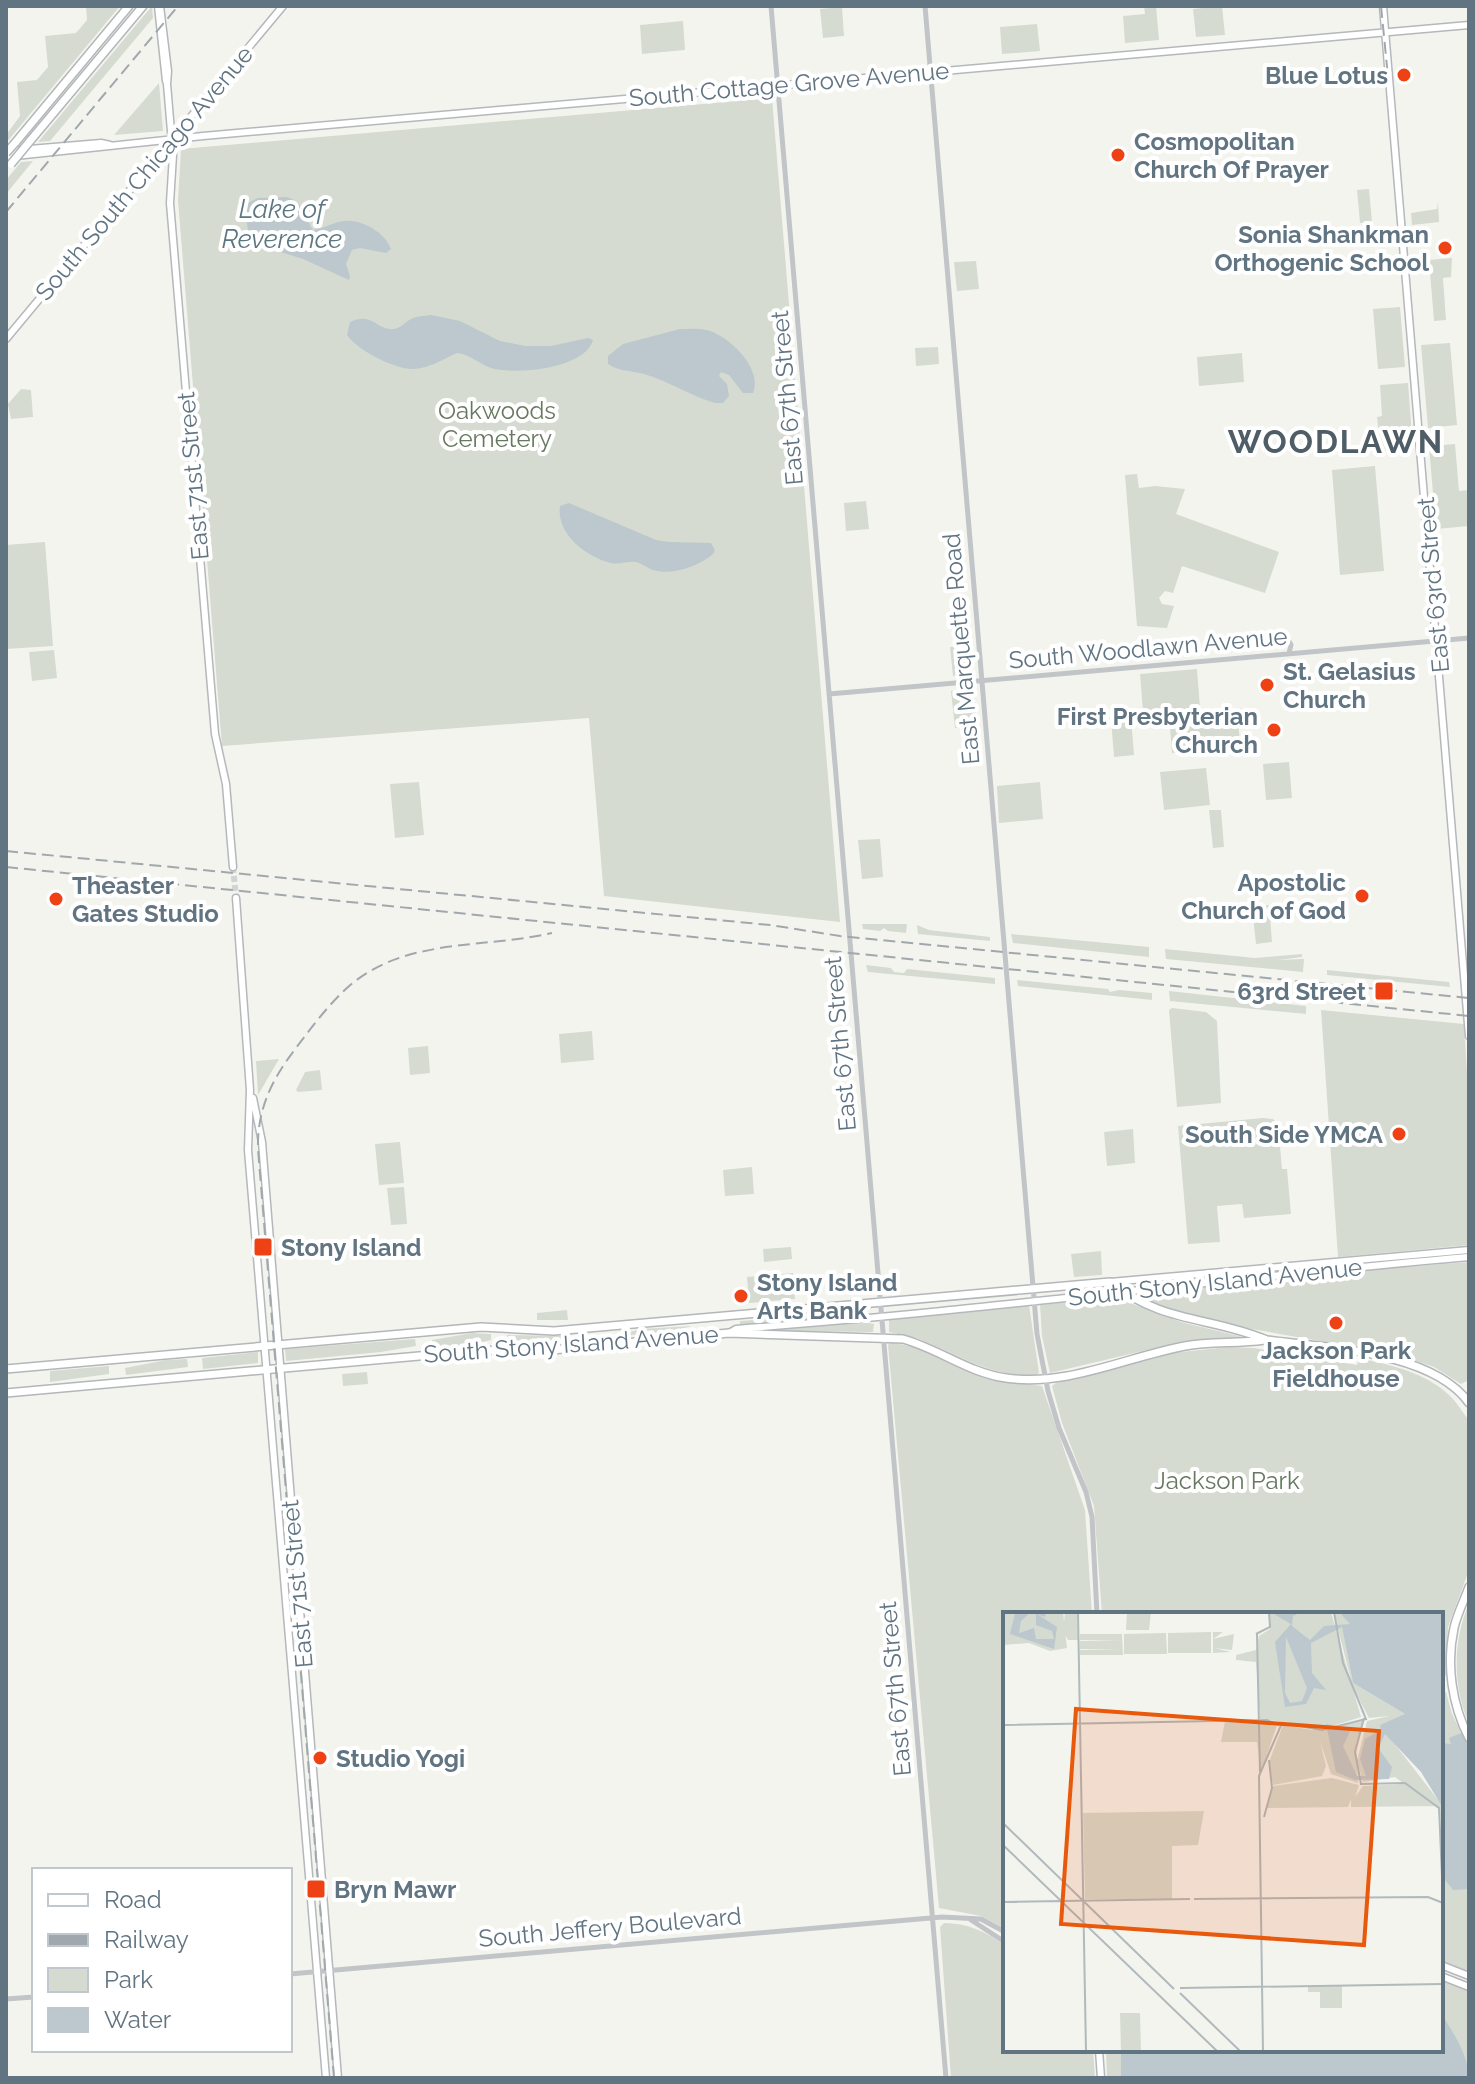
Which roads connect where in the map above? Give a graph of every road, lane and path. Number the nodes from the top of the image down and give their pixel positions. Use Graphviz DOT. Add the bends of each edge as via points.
graph roads {
  1 [pos="129,6"];
  2 [pos="143,6"];
  3 [pos="159,6"];
  4 [pos="283,6"];
  5 [pos="771,6"];
  6 [pos="925,6"];
  7 [pos="1383,6"];
  8 [pos="1469,25"];
  9 [pos="1386,33"];
  10 [pos="931,72"];
  11 [pos="779,85"];
  12 [pos="172,139"];
  13 [pos="7,159"];
  14 [pos="6,339"];
  15 [pos="1286,636"];
  16 [pos="1469,638"];
  17 [pos="1437,641"];
  18 [pos="1289,654"];
  19 [pos="981,681"];
  20 [pos="829,694"];
  21 [pos="233,867"];
  22 [pos="236,898"];
  23 [pos="1467,976"];
  24 [pos="1469,1036"];
  25 [pos="250,1090"];
  26 [pos="1469,1250"];
  27 [pos="1469,1257"];
  28 [pos="1110,1282"];
  29 [pos="1034,1290"];
  30 [pos="1123,1293"];
  31 [pos="1034,1301"];
  32 [pos="880,1304"];
  33 [pos="881,1316"];
  34 [pos="729,1333"];
  35 [pos="883,1337"];
  36 [pos="1267,1340"];
  37 [pos="279,1344"];
  38 [pos="264,1345"];
  39 [pos="280,1368"];
  40 [pos="6,1369"];
  41 [pos="266,1369"];
  42 [pos="1045,1380"];
  43 [pos="6,1393"];
  44 [pos="1467,1396"];
  45 [pos="1469,1587"];
  46 [pos="1097,1612"];
  47 [pos="1469,1738"];
  48 [pos="933,1918"];
  49 [pos="970,1919"];
  50 [pos="1003,1931"];
  51 [pos="1003,1941"];
  52 [pos="1443,1966"];
  53 [pos="330,1971"];
  54 [pos="316,1972"];
  55 [pos="292,1974"];
  56 [pos="1469,1976"];
  57 [pos="1443,1977"];
  58 [pos="1469,1987"];
  59 [pos="32,1997"];
  60 [pos="6,1999"];
  61 [pos="1099,2052"];
  62 [pos="326,2078"];
  63 [pos="338,2078"];
  64 [pos="946,2078"];
  65 [pos="1101,2078"];
  1 -- 13 [label="highway, bridge"];
  2 -- 13 [label="highway, bridge" via="30,141"];
  3 -- 12 [label="main road, East 71st Street"];
  4 -- 12 [label="main road, South South Chicago Avenue"];
  5 -- 11 [label="street, East 67th Street"];
  6 -- 10 [label="street, East Marquette Road"];
  7 -- 9 [label="main road, East 63rd Street"];
  8 -- 9 [label="main road, South Cottage Grove Avenue"];
  9 -- 10 [label="main road, South Cottage Grove Avenue"];
  9 -- 17 [label="main road, East 63rd Street"];
  10 -- 11 [label="main road, South Cottage Grove Avenue"];
  10 -- 19 [label="street, East Marquette Road"];
  11 -- 12 [label="main road, South Cottage Grove Avenue"];
  11 -- 20 [label="street, East 67th Street"];
  12 -- 13 [label="main road, South Cottage Grove Avenue" via="101,143"];
  12 -- 14 [label="main road, South South Chicago Avenue"];
  12 -- 21 [label="main road, East 71st Street" via="175,268 215,734 226,784"];
  15 -- 18 [label="street"];
  16 -- 17 [label="street, South Woodlawn Avenue"];
  17 -- 18 [label="street, South Woodlawn Avenue"];
  17 -- 23 [label="main road, East 63rd Street"];
  18 -- 19 [label="street, South Woodlawn Avenue"];
  19 -- 20 [label="street, South Woodlawn Avenue"];
  19 -- 29 [label="street, East Marquette Road"];
  20 -- 32 [label="street, East 67th Street"];
  22 -- 25 [label="main road, East 71st Street"];
  23 -- 24 [label="main road, East 63rd Street" via="1463,978"];
  25 -- 37 [label="main road, East 71st Street" via="262,1142"];
  25 -- 38 [label="main road, East 71st Street" via="248,1150"];
  26 -- 28 [label="main road, South Stony Island Avenue"];
  27 -- 30 [label="main road, South Stony Island Avenue"];
  28 -- 29 [label="highway, South Stony Island Avenue"];
  28 -- 30 [label="highway"];
  29 -- 31 [label="street, East Marquette Road"];
  29 -- 32 [label="highway, South Stony Island Avenue"];
  30 -- 31 [label="main road, South Stony Island Avenue"];
  30 -- 36 [label="highway" via="1165,1313"];
  31 -- 33 [label="main road, South Stony Island Avenue"];
  31 -- 42 [label="street, East Marquette Road"];
  32 -- 33 [label="street, East 67th Street"];
  32 -- 37 [label="highway, South Stony Island Avenue" via="554,1331 481,1327"];
  33 -- 34 [label="main road, South Stony Island Avenue"];
  33 -- 35 [label="street, East 67th Street"];
  34 -- 35 [label="highway"];
  34 -- 39 [label="highway, South Stony Island Avenue"];
  35 -- 42 [label="highway" via="922,1345 995,1376"];
  35 -- 48 [label="street, East 67th Street"];
  36 -- 42 [label="highway" via="1189,1345"];
  36 -- 44 [label="highway" via="1398,1361 1442,1378"];
  37 -- 38 [label="highway, South Stony Island Avenue"];
  37 -- 39 [label="main road, East 71st Street"];
  38 -- 40 [label="highway, South Stony Island Avenue"];
  38 -- 41 [label="main road, East 71st Street"];
  39 -- 41 [label="highway, South Stony Island Avenue"];
  39 -- 53 [label="main road, East 71st Street"];
  41 -- 43 [label="highway, South Stony Island Avenue"];
  41 -- 54 [label="main road, East 71st Street"];
  42 -- 46 [label="street, East Marquette Road" via="1089,1504"];
  45 -- 47 [label="highway" via="1452,1645 1453,1691"];
  48 -- 49 [label="street, South Jeffery Boulevard"];
  48 -- 53 [label="street, South Jeffery Boulevard"];
  48 -- 64 [label="street, East 67th Street"];
  49 -- 50 [label="street"];
  49 -- 51 [label="street"];
  52 -- 56 [label="main road"];
  53 -- 54 [label="street, South Jeffery Boulevard"];
  53 -- 63 [label="main road, East 71st Street"];
  54 -- 55 [label="street, South Jeffery Boulevard"];
  54 -- 62 [label="main road, East 71st Street"];
  57 -- 58 [label="main road"];
  59 -- 60 [label="street"];
  61 -- 65 [label="main road"];
}
